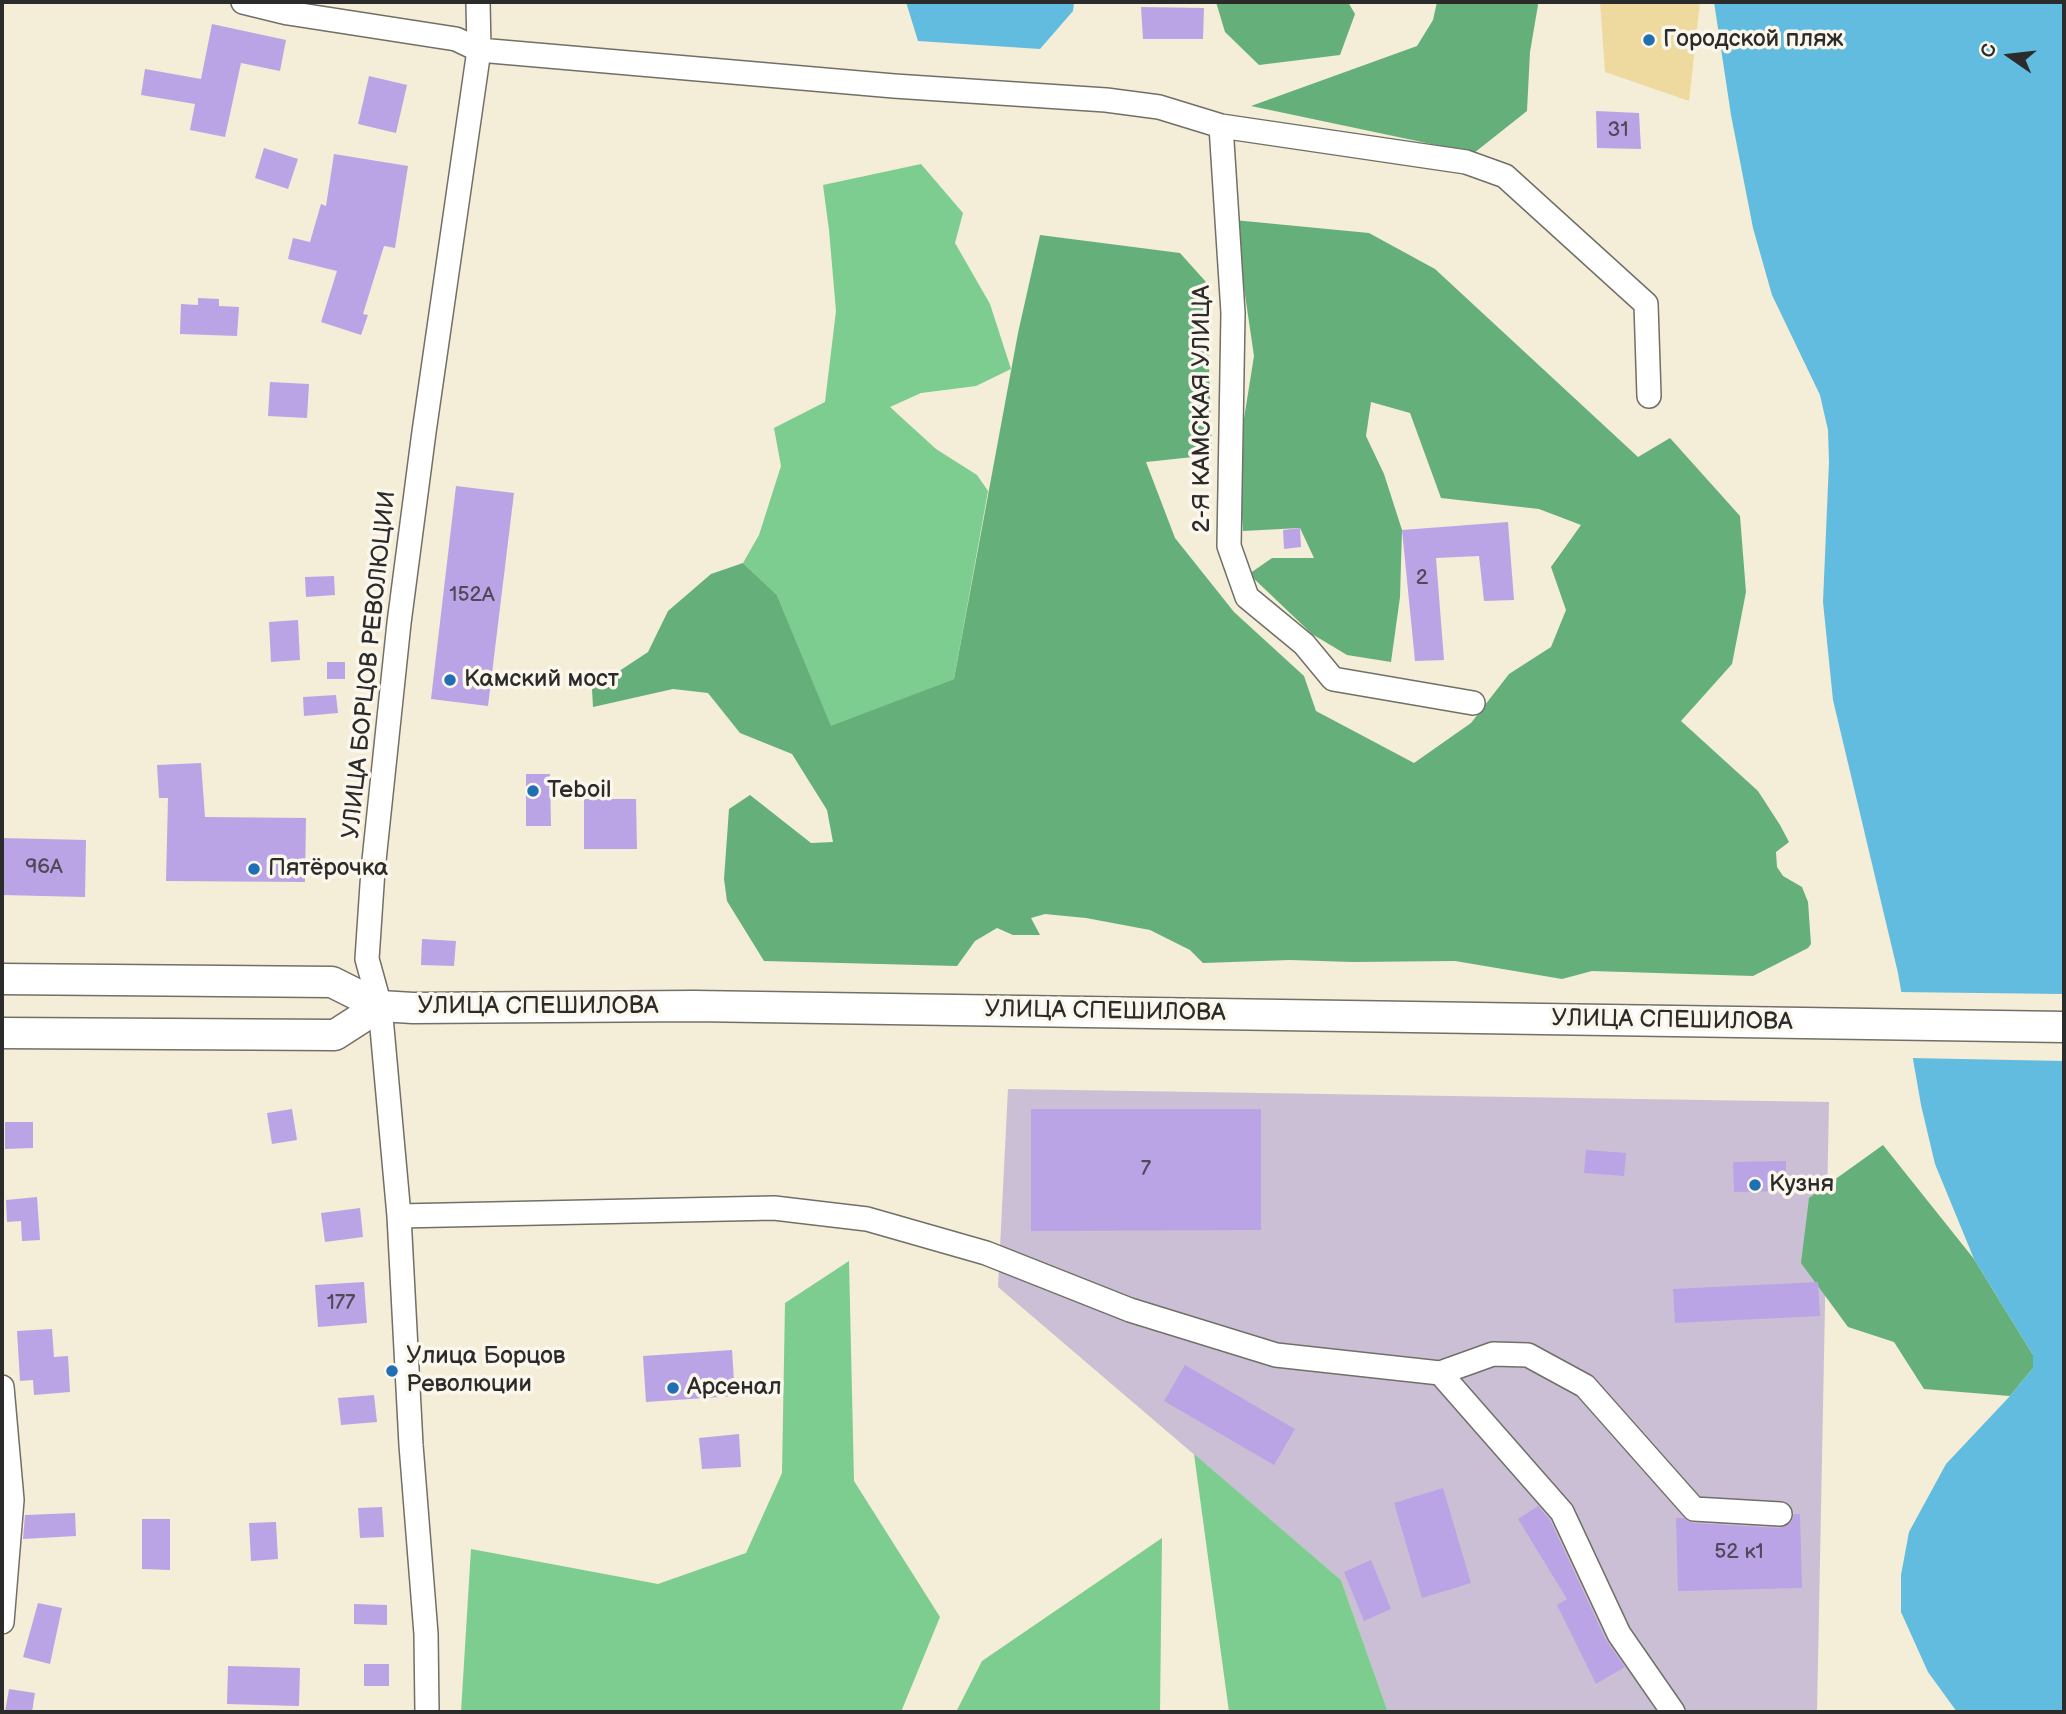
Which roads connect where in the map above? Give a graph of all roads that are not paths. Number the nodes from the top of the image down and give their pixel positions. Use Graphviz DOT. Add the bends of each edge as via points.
graph roads {
  1 [pos="243,2"];
  2 [pos="478,2"];
  3 [pos="479,50"];
  4 [pos="1221,126"];
  5 [pos="1649,396"];
  6 [pos="1473,703"];
  7 [pos="2,979"];
  8 [pos="380,1006"];
  9 [pos="2064,1027"];
  10 [pos="2,1032"];
  11 [pos="399,1216"];
  12 [pos="1440,1373"];
  13 [pos="2,1387"];
  14 [pos="1780,1514"];
  15 [pos="2,1622"];
  16 [pos="427,1712"];
  17 [pos="1673,1712"];
  1 -- 3 [label="street" via="456,39"];
  2 -- 3 [label="street, УЛИЦА БОРЦОВ РЕВОЛЮЦИИ"];
  3 -- 4 [label="street" via="1106,100 1159,107"];
  3 -- 8 [label="street, УЛИЦА БОРЦОВ РЕВОЛЮЦИИ" via="399,623 373,870 367,959"];
  4 -- 5 [label="street" via="1466,162 1505,176 1646,304"];
  4 -- 6 [label="street, 2-Я КАМСКАЯ УЛИЦА" via="1233,313 1229,546 1247,597 1304,644 1333,679"];
  7 -- 8 [label="main road, УЛИЦА СПЕШИЛОВА" via="332,982"];
  8 -- 9 [label="main road, УЛИЦА СПЕШИЛОВА" via="694,1006"];
  8 -- 10 [label="main road" via="335,1035"];
  8 -- 11 [label="street, УЛИЦА БОРЦОВ РЕВОЛЮЦИИ"];
  11 -- 12 [label="street" via="774,1208 867,1219 986,1253 1130,1310 1276,1354"];
  11 -- 16 [label="street, УЛИЦА БОРЦОВ РЕВОЛЮЦИИ"];
  12 -- 14 [label="street" via="1493,1354 1528,1355 1585,1386 1694,1509"];
  12 -- 17 [label="street" via="1562,1511 1619,1634"];
  13 -- 15 [label="street" via="12,1500"];
}
